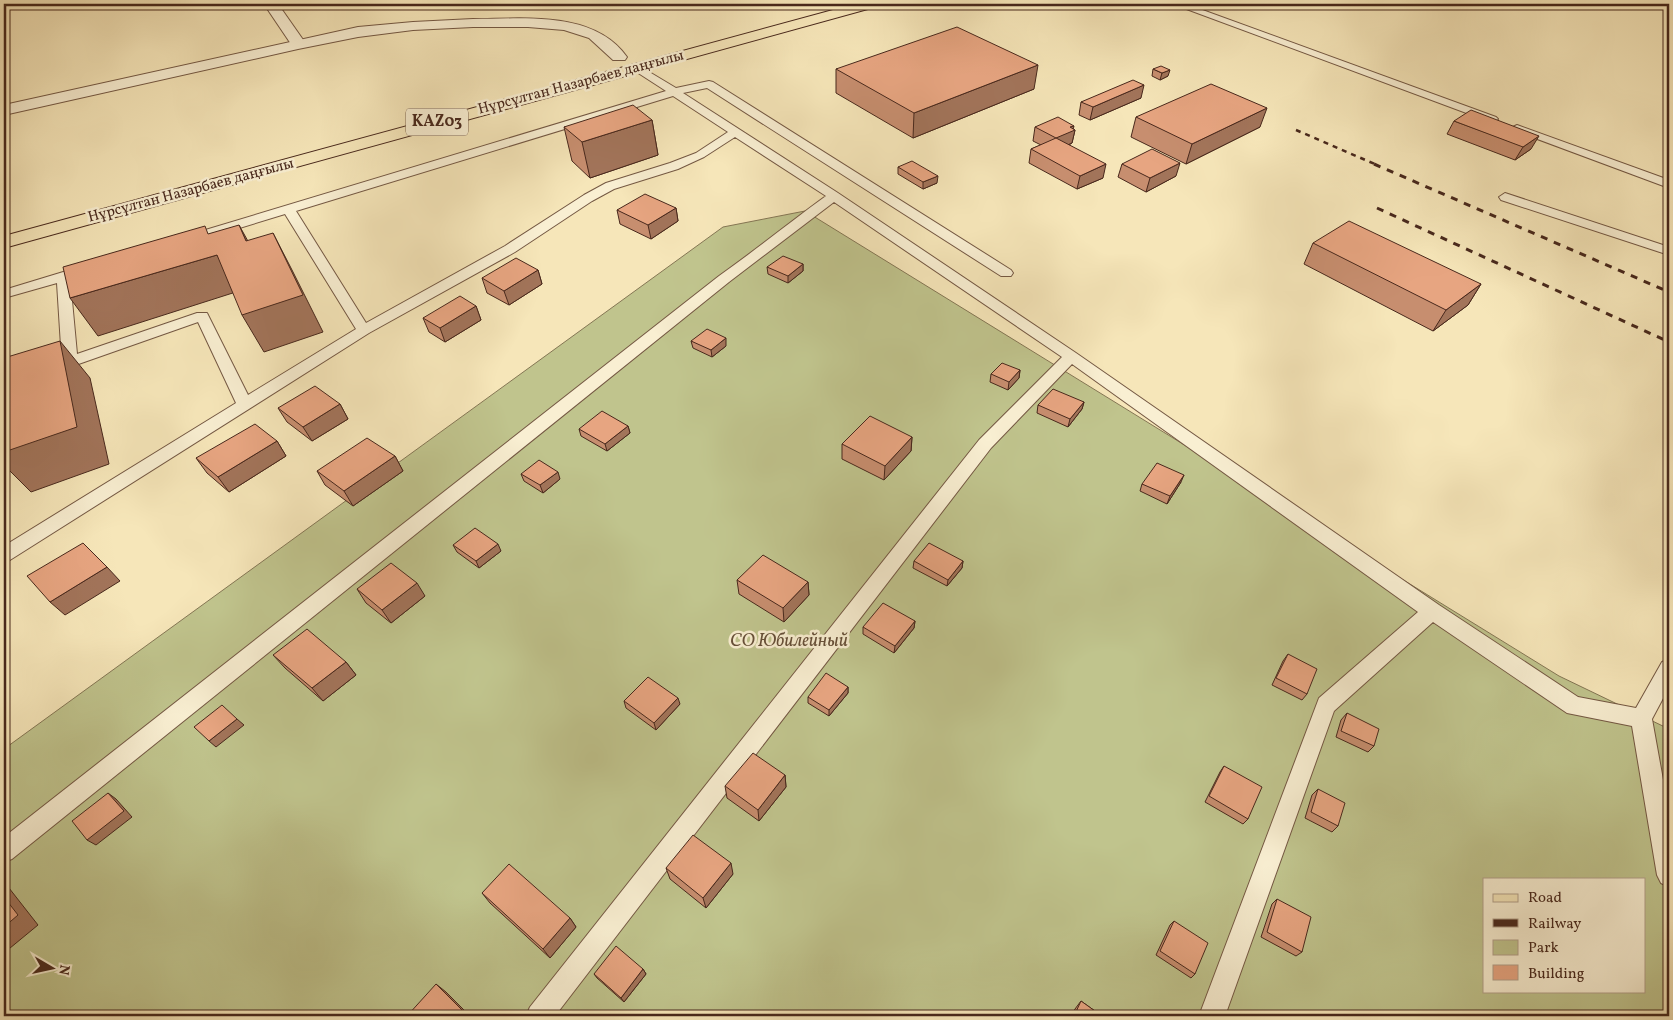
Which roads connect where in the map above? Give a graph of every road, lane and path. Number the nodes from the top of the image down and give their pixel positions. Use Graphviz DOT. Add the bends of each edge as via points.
graph roads {
  1 [pos="272,4"];
  2 [pos="870,4"];
  3 [pos="1178,4"];
  4 [pos="298,44"];
  5 [pos="620,57"];
  6 [pos="637,59"];
  7 [pos="674,92"];
  8 [pos="4,110"];
  9 [pos="736,132"];
  10 [pos="312,140"];
  11 [pos="1669,184"];
  12 [pos="834,196"];
  13 [pos="1505,197"];
  14 [pos="288,209"];
  15 [pos="4,242"];
  16 [pos="175,243"];
  17 [pos="1669,251"];
  18 [pos="100,266"];
  19 [pos="1006,273"];
  20 [pos="63,277"];
  21 [pos="4,294"];
  22 [pos="364,330"];
  23 [pos="1071,356"];
  24 [pos="246,405"];
  25 [pos="4,555"];
  26 [pos="1432,611"];
  27 [pos="1669,668"];
  28 [pos="1641,718"];
  29 [pos="4,851"];
  30 [pos="1669,876"];
  31 [pos="539,1016"];
  32 [pos="1212,1016"];
  1 -- 4 [label="street"];
  2 -- 6 [label="main road, Нұрсұлтан Назарбаев даңғылы / KАZ03"];
  3 -- 11 [label="lane"];
  4 -- 5 [label="street" via="358,32 413,26 528,23 566,26 594,36"];
  4 -- 8 [label="street"];
  5 -- 6 [label="main road"];
  5 -- 10 [label="main road, Нұрсұлтан Назарбаев даңғылы / KАZ03"];
  6 -- 7 [label="lane"];
  6 -- 15 [label="main road, Нұрсұлтан Назарбаев даңғылы / KАZ03"];
  7 -- 9 [label="lane"];
  7 -- 14 [label="lane"];
  7 -- 19 [label="lane" via="708,84"];
  9 -- 12 [label="lane"];
  9 -- 22 [label="lane" via="700,155 610,186 510,249"];
  12 -- 23 [label="lane"];
  12 -- 29 [label="lane" via="724,279"];
  13 -- 17 [label="lane"];
  14 -- 16 [label="lane"];
  14 -- 22 [label="lane"];
  18 -- 20 [label="lane"];
  20 -- 21 [label="lane"];
  20 -- 24 [label="lane" via="70,362 202,316"];
  22 -- 24 [label="lane"];
  23 -- 26 [label="lane"];
  23 -- 31 [label="lane" via="985,444"];
  24 -- 25 [label="lane"];
  26 -- 28 [label="lane" via="1574,706"];
  26 -- 32 [label="lane" via="1326,705"];
  27 -- 28 [label="lane"];
  28 -- 30 [label="lane"];
}
